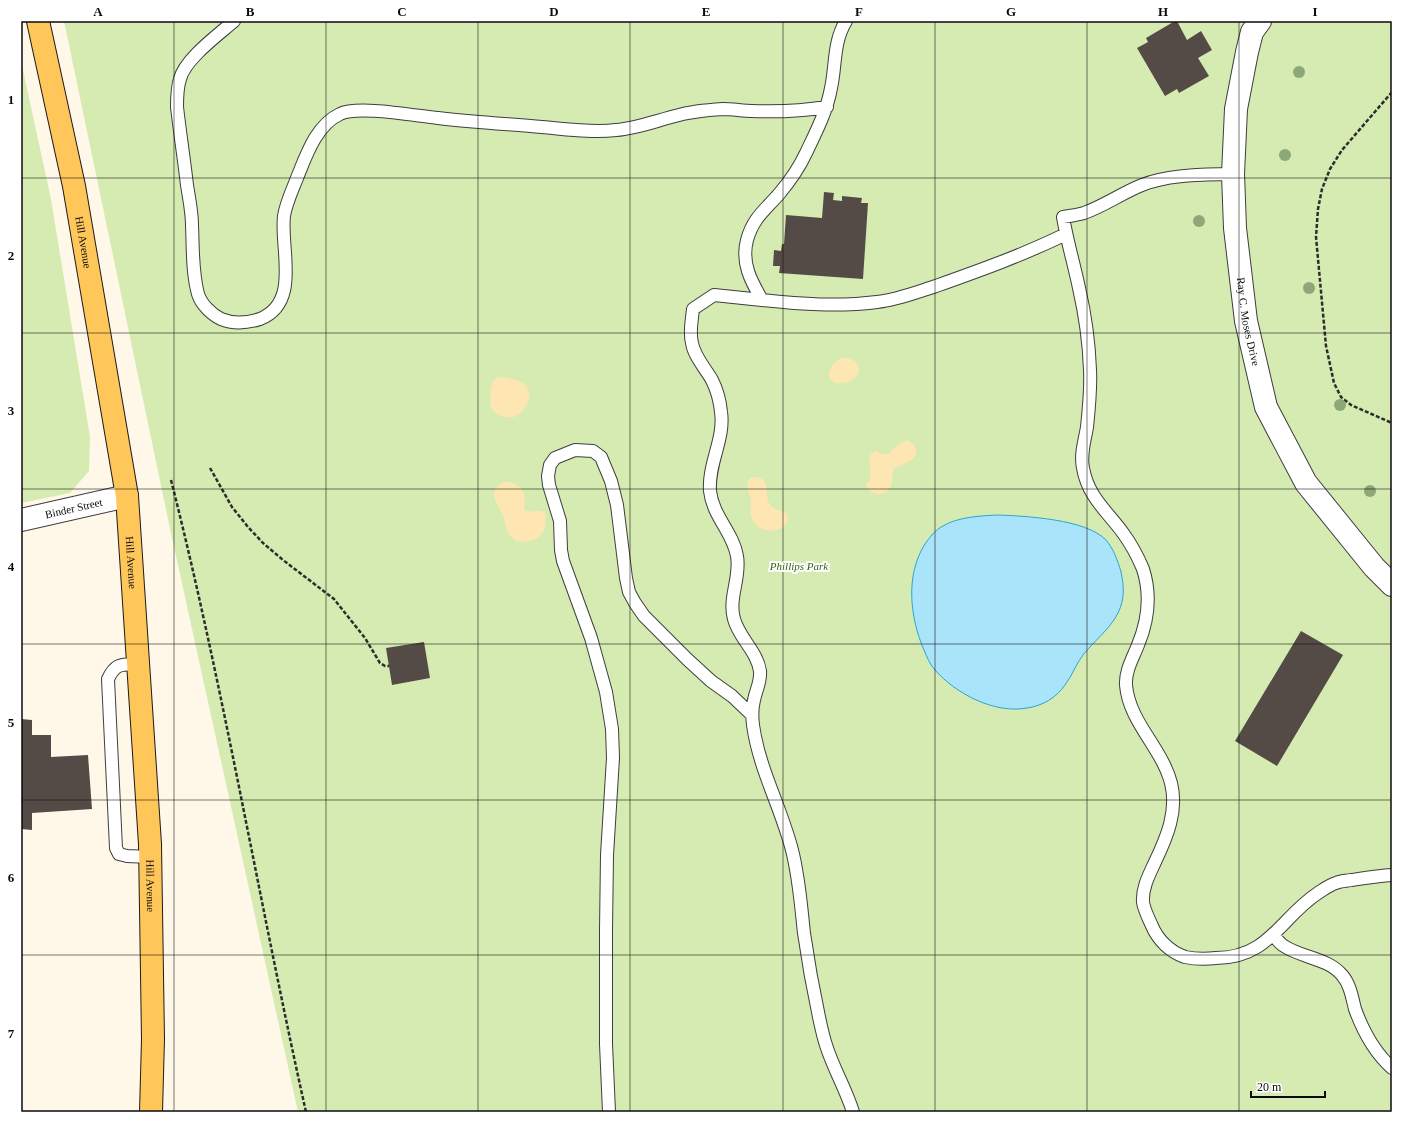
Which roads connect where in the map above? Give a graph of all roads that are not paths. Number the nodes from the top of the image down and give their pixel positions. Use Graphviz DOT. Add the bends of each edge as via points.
graph roads {
  1 [pos="38,21"];
  2 [pos="234,21"];
  3 [pos="846,21"];
  4 [pos="1260,21"];
  5 [pos="827,107"];
  6 [pos="1233,174"];
  7 [pos="1066,234"];
  8 [pos="762,300"];
  9 [pos="126,496"];
  10 [pos="21,520"];
  11 [pos="1392,585"];
  12 [pos="139,664"];
  13 [pos="752,714"];
  14 [pos="150,857"];
  15 [pos="1392,875"];
  16 [pos="1274,935"];
  17 [pos="1392,1068"];
  18 [pos="151,1112"];
  19 [pos="609,1112"];
  20 [pos="853,1112"];
  1 -- 9 [label="main road, Hill Avenue" via="74,186"];
  2 -- 5 [label="lane" via="183,69 177,107 199,296 211,313 231,322 244,323 263,318 277,306 286,286 287,276 284,247 287,202 315,138 331,119 340,113 366,110 446,119 608,131 637,127 681,114 725,109 799,111"];
  3 -- 5 [label="lane" via="838,41"];
  4 -- 6 [label="street, Ray C. Moses Drive" via="1252,32 1236,109"];
  5 -- 8 [label="lane" via="796,173 759,215 747,241 746,269"];
  6 -- 7 [label="lane" via="1192,175 1142,185 1093,209 1063,217"];
  6 -- 11 [label="street, Ray C. Moses Drive" via="1235,228 1246,321 1266,407 1306,483 1374,567"];
  7 -- 8 [label="lane" via="994,266 912,294 879,302 813,305"];
  7 -- 16 [label="lane" via="1079,287 1090,371 1089,408 1082,466 1098,503 1123,532 1134,550 1147,586 1148,606 1144,626 1127,673 1126,684 1135,716 1165,767 1174,801 1168,834 1147,879 1143,903 1156,934 1170,949 1186,957 1229,958 1256,949"];
  8 -- 13 [label="lane" via="714,295 693,309 691,330 696,354 712,381 720,403 722,431 712,466 710,491 717,516 734,544 737,556 738,569 732,602 734,622 754,653 760,673"];
  9 -- 10 [label="street, Binder Street"];
  9 -- 12 [label="main road, Hill Avenue"];
  12 -- 14 [label="main road, Hill Avenue"];
  12 -- 14 [label="lane" via="120,665 112,670 108,679 116,848 119,854"];
  13 -- 19 [label="lane" via="687,659 644,616 635,603 626,578 617,505 601,457 593,451 575,450 555,458 550,465 548,476 560,521 563,561 591,638 606,692 612,729 606,930"];
  13 -- 20 [label="lane" via="760,760 785,824 792,851 812,980 826,1046"];
  14 -- 18 [label="main road, Hill Avenue" via="153,1039"];
  15 -- 16 [label="lane" via="1336,882 1309,899"];
  16 -- 17 [label="lane" via="1284,946 1331,966 1341,974 1348,984 1365,1035"];
}
